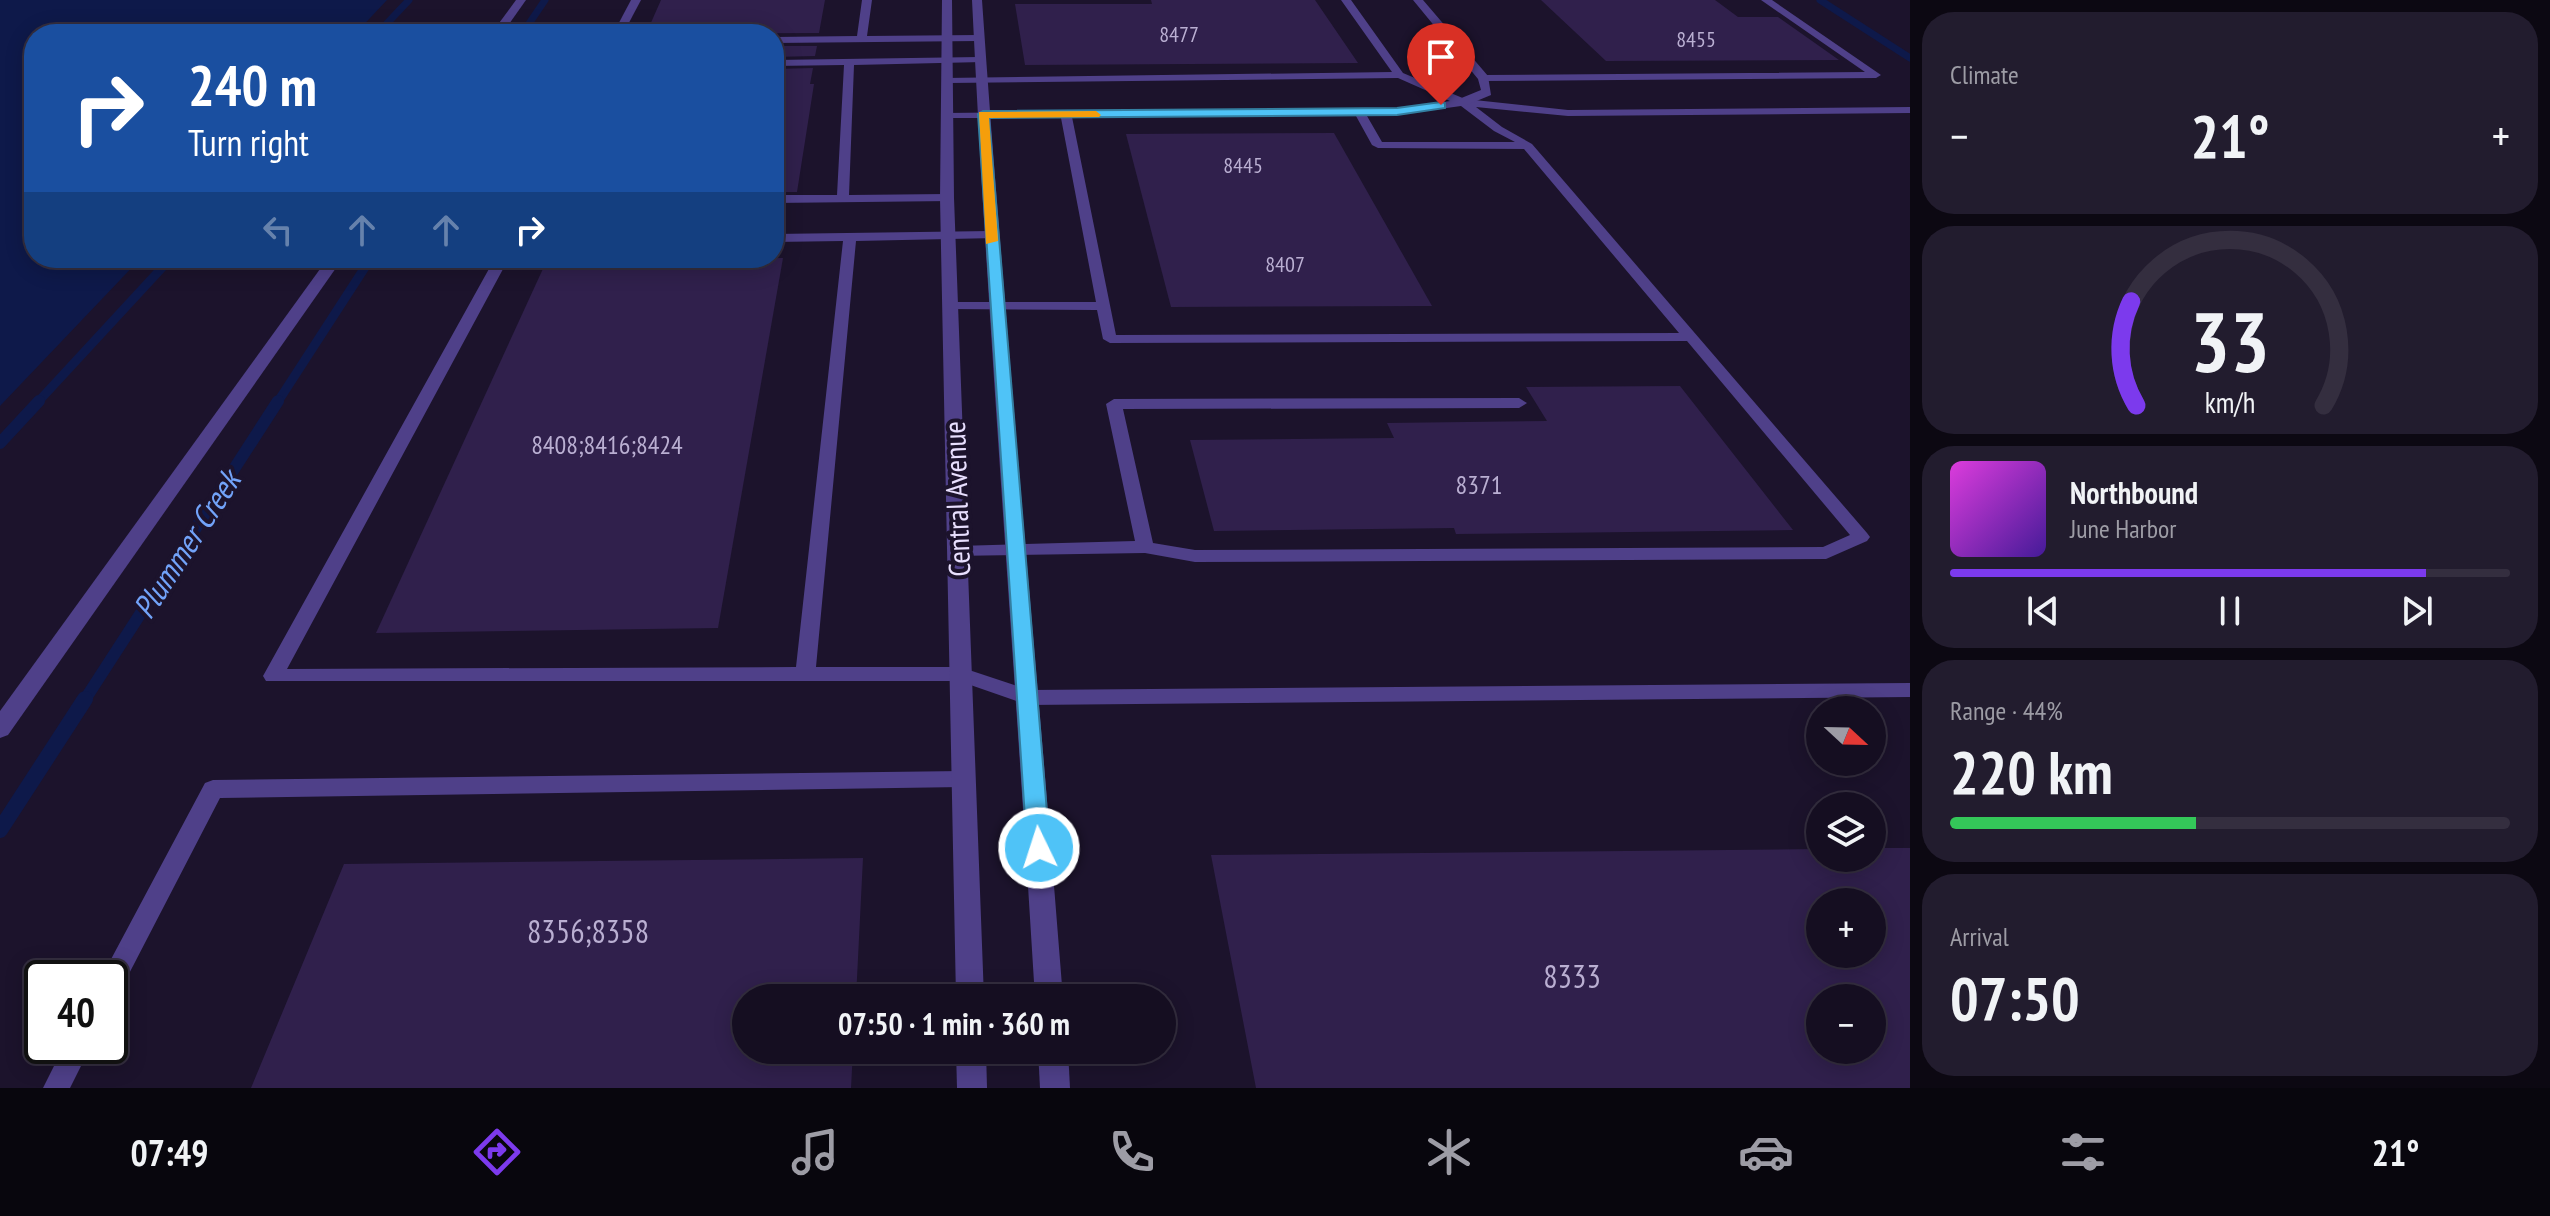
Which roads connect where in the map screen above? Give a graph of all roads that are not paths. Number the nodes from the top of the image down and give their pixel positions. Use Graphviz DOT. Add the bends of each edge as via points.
graph roads {
  1 [pos="521,0"];
  2 [pos="636,0"];
  3 [pos="867,0"];
  4 [pos="947,0"];
  5 [pos="977,0"];
  6 [pos="1346,0"];
  7 [pos="1418,0"];
  8 [pos="1766,0"];
  9 [pos="503,24"];
  10 [pos="623,24"];
  11 [pos="950,38"];
  12 [pos="978,38"];
  13 [pos="862,39"];
  14 [pos="784,40"];
  15 [pos="849,62"];
  16 [pos="784,63"];
  17 [pos="949,70"];
  18 [pos="979,70"];
  19 [pos="1399,75"];
  20 [pos="1484,78"];
  21 [pos="1463,102"];
  22 [pos="1910,110"];
  23 [pos="1359,112"];
  24 [pos="983,114"];
  25 [pos="948,115"];
  26 [pos="1066,115"];
  27 [pos="1528,146"];
  28 [pos="947,198"];
  29 [pos="784,199"];
  30 [pos="843,199"];
  31 [pos="991,235"];
  32 [pos="949,236"];
  33 [pos="850,237"];
  34 [pos="784,238"];
  35 [pos="329,268"];
  36 [pos="497,268"];
  37 [pos="951,306"];
  38 [pos="995,306"];
  39 [pos="1103,306"];
  40 [pos="1691,337"];
  41 [pos="1519,403"];
  42 [pos="1145,547"];
  43 [pos="1018,551"];
  44 [pos="958,552"];
  45 [pos="805,674"];
  46 [pos="960,674"];
  47 [pos="1910,690"];
  48 [pos="1028,698"];
  49 [pos="0,729"];
  50 [pos="963,779"];
  51 [pos="123,960"];
  52 [pos="970,984"];
  53 [pos="1048,984"];
  54 [pos="69,1064"];
  55 [pos="971,1064"];
  56 [pos="1054,1064"];
  57 [pos="56,1088"];
  58 [pos="972,1088"];
  59 [pos="1055,1088"];
  1 -- 9 [label="street"];
  2 -- 10 [label="lane"];
  3 -- 13 [label="lane"];
  4 -- 11 [label="street, Central Avenue"];
  5 -- 12 [label="street, Central Avenue"];
  6 -- 19 [label="lane"];
  7 -- 20 [label="street"];
  8 -- 20 [label="lane" via="1876,75"];
  11 -- 12 [label="lane"];
  11 -- 13 [label="lane"];
  11 -- 17 [label="street, Central Avenue"];
  12 -- 18 [label="street, Central Avenue"];
  13 -- 14 [label="lane"];
  15 -- 16 [label="lane"];
  15 -- 17 [label="lane"];
  15 -- 30 [label="lane"];
  17 -- 18 [label="lane"];
  17 -- 18 [label="lane"];
  17 -- 25 [label="street, Central Avenue"];
  18 -- 19 [label="lane"];
  18 -- 24 [label="street, Central Avenue"];
  19 -- 21 [label="lane"];
  20 -- 21 [label="street" via="1487,92"];
  21 -- 22 [label="lane" via="1568,113"];
  21 -- 23 [label="lane"];
  21 -- 27 [label="lane"];
  23 -- 26 [label="lane"];
  23 -- 27 [label="lane" via="1378,145"];
  24 -- 25 [label="lane"];
  24 -- 26 [label="lane"];
  24 -- 31 [label="street, Central Avenue"];
  25 -- 28 [label="street, Central Avenue"];
  26 -- 39 [label="lane"];
  27 -- 40 [label="lane"];
  28 -- 30 [label="lane"];
  28 -- 32 [label="street, Central Avenue"];
  29 -- 30 [label="lane"];
  31 -- 32 [label="lane"];
  31 -- 38 [label="street, Central Avenue"];
  32 -- 33 [label="lane"];
  32 -- 37 [label="street, Central Avenue"];
  33 -- 34 [label="lane"];
  33 -- 45 [label="lane"];
  35 -- 49 [label="street"];
  36 -- 45 [label="lane" via="273,676"];
  37 -- 38 [label="lane"];
  37 -- 44 [label="street, Central Avenue"];
  38 -- 39 [label="lane"];
  38 -- 43 [label="street, Central Avenue"];
  39 -- 40 [label="lane" via="1110,339"];
  40 -- 42 [label="lane" via="1861,537 1826,553 1195,556"];
  41 -- 42 [label="lane" via="1114,404"];
  42 -- 43 [label="lane"];
  43 -- 44 [label="lane"];
  43 -- 48 [label="street, Central Avenue"];
  44 -- 46 [label="street, Central Avenue"];
  45 -- 46 [label="lane"];
  46 -- 48 [label="lane"];
  46 -- 50 [label="street, Central Avenue"];
  47 -- 48 [label="lane"];
  48 -- 53 [label="street, Central Avenue"];
  50 -- 51 [label="lane" via="213,789"];
  50 -- 52 [label="street, Central Avenue"];
  54 -- 57 [label="lane"];
  55 -- 58 [label="street"];
  56 -- 59 [label="street"];
}
